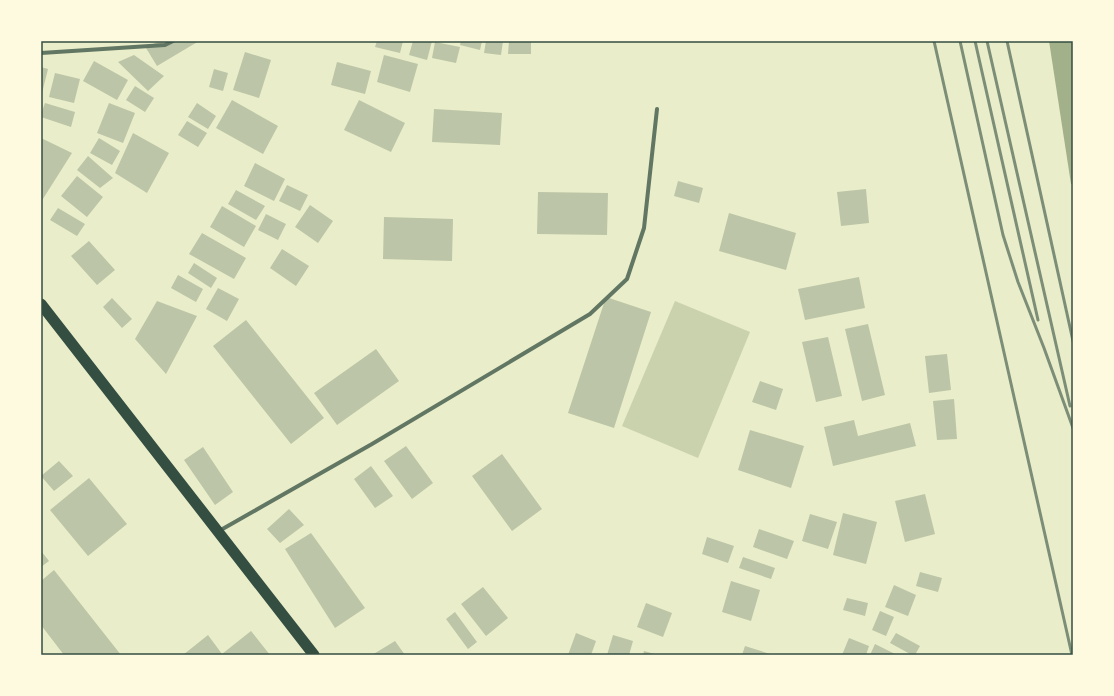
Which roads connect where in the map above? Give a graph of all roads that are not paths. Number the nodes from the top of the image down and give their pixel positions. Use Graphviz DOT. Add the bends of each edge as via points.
graph roads {
  1 [pos="174,41"];
  2 [pos="41,53"];
  3 [pos="657,109"];
  4 [pos="41,304"];
  5 [pos="219,531"];
  6 [pos="314,655"];
  1 -- 2 [label="street" via="165,45"];
  3 -- 5 [label="street" via="644,228 627,279 590,314 372,444"];
  4 -- 5 [label="highway"];
  5 -- 6 [label="highway"];
}
